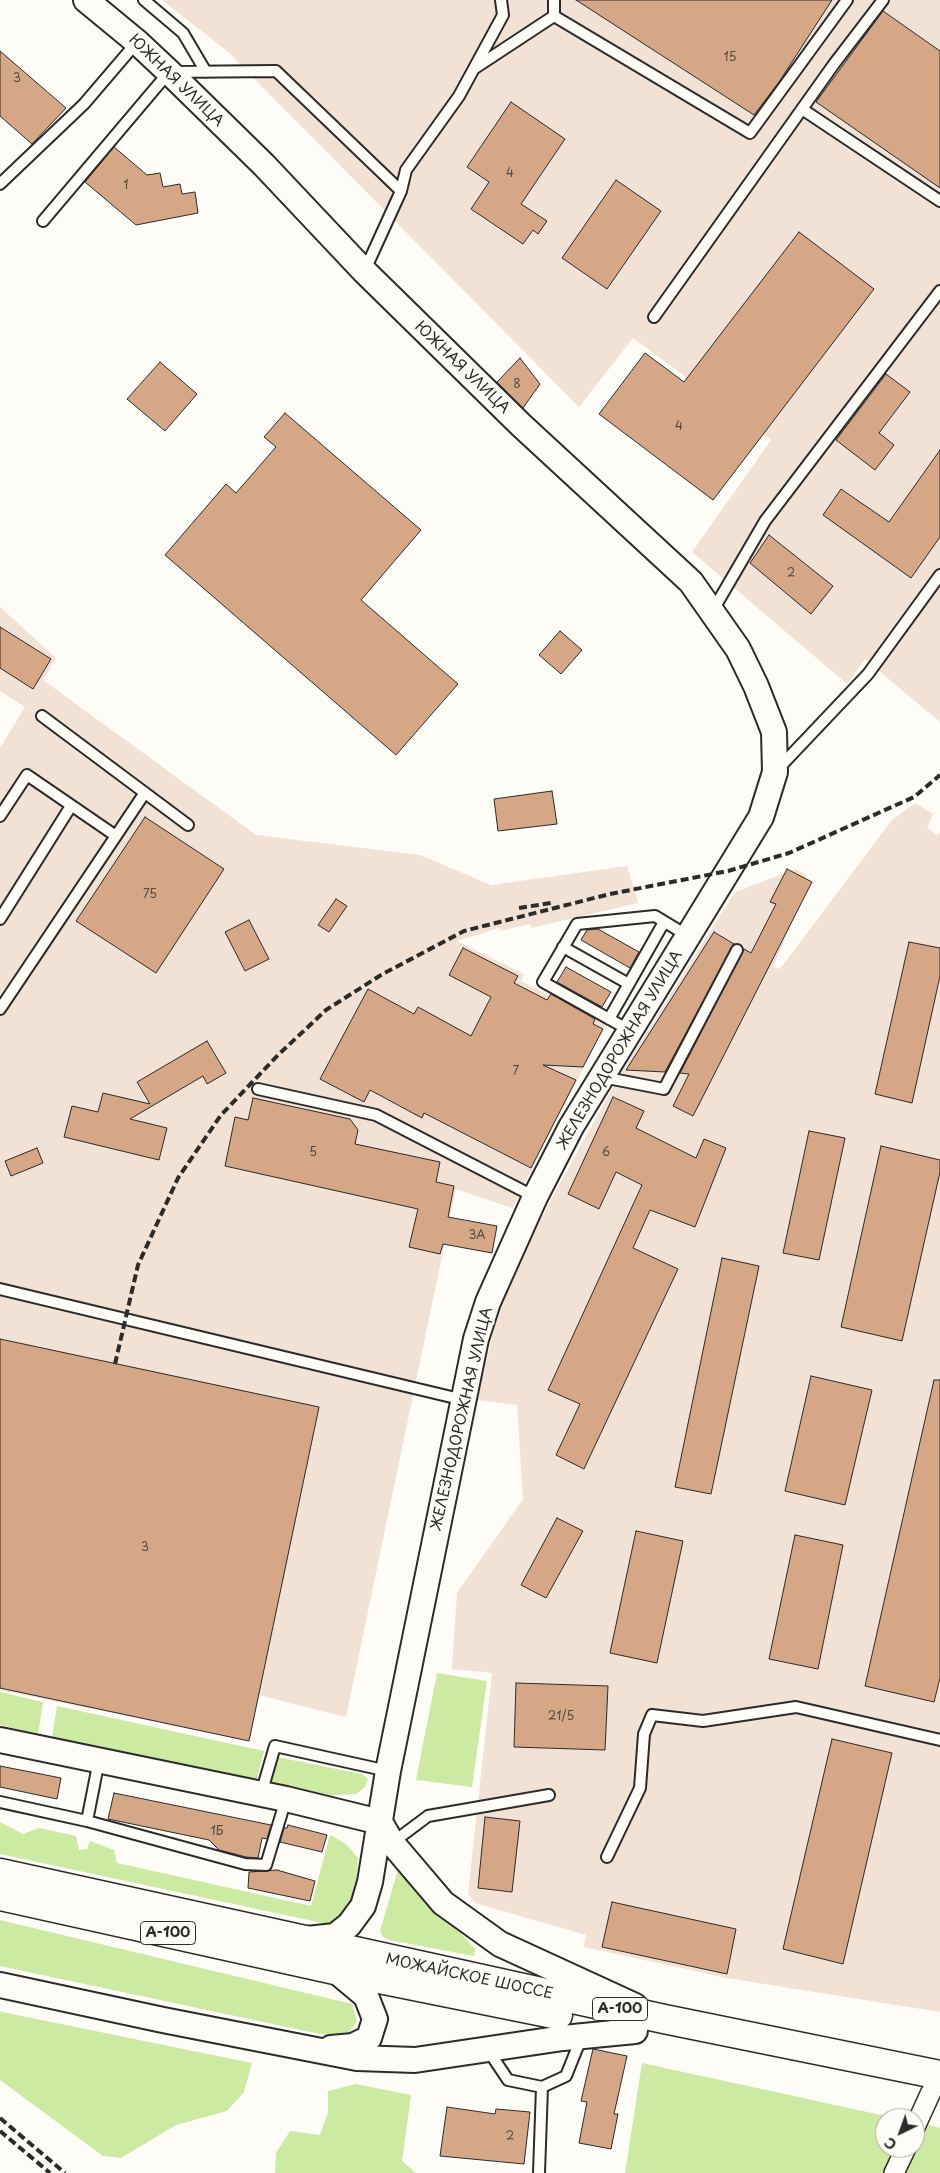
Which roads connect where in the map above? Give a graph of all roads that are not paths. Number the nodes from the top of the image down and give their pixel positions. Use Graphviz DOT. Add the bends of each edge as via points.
graph roads {
  1 [pos="86,0"];
  2 [pos="144,0"];
  3 [pos="501,0"];
  4 [pos="510,0"];
  5 [pos="554,0"];
  6 [pos="847,0"];
  7 [pos="884,0"];
  8 [pos="503,16"];
  9 [pos="554,16"];
  10 [pos="138,42"];
  11 [pos="474,69"];
  12 [pos="169,72"];
  13 [pos="206,72"];
  14 [pos="802,109"];
  15 [pos="0,184"];
  16 [pos="400,191"];
  17 [pos="940,201"];
  18 [pos="43,221"];
  19 [pos="364,271"];
  20 [pos="940,291"];
  21 [pos="654,317"];
  22 [pos="940,575"];
  23 [pos="712,613"];
  24 [pos="42,716"];
  25 [pos="775,772"];
  26 [pos="144,794"];
  27 [pos="71,806"];
  28 [pos="0,816"];
  29 [pos="188,825"];
  30 [pos="116,836"];
  31 [pos="0,919"];
  32 [pos="664,922"];
  33 [pos="688,936"];
  34 [pos="563,947"];
  35 [pos="737,950"];
  36 [pos="629,984"];
  37 [pos="0,1009"];
  38 [pos="619,1025"];
  39 [pos="601,1076"];
  40 [pos="258,1089"];
  41 [pos="535,1196"];
  42 [pos="0,1289"];
  43 [pos="464,1400"];
  44 [pos="0,1740"];
  45 [pos="940,1740"];
  46 [pos="99,1760"];
  47 [pos="388,1771"];
  48 [pos="261,1794"];
  49 [pos="549,1795"];
  50 [pos="286,1799"];
  51 [pos="0,1802"];
  52 [pos="87,1820"];
  53 [pos="380,1822"];
  54 [pos="392,1843"];
  55 [pos="607,1857"];
  56 [pos="0,1873"];
  57 [pos="0,1896"];
  58 [pos="300,1940"];
  59 [pos="335,1970"];
  60 [pos="0,1985"];
  61 [pos="664,2019"];
  62 [pos="635,2031"];
  63 [pos="586,2036"];
  64 [pos="312,2049"];
  65 [pos="488,2050"];
  66 [pos="542,2087"];
  67 [pos="937,2087"];
  68 [pos="925,2109"];
  69 [pos="901,2158"];
  70 [pos="540,2173"];
  71 [pos="894,2173"];
  1 -- 10 [label="street, ЮЖНАЯ УЛИЦА"];
  2 -- 13 [label="lane" via="183,33"];
  3 -- 8 [label="lane"];
  4 -- 8 [label="lane"];
  5 -- 9 [label="lane"];
  6 -- 9 [label="lane" via="750,133"];
  7 -- 14 [label="lane"];
  8 -- 11 [label="lane"];
  9 -- 11 [label="lane"];
  10 -- 12 [label="street, ЮЖНАЯ УЛИЦА"];
  10 -- 15 [label="lane" via="84,104"];
  11 -- 16 [label="lane" via="459,96 406,170"];
  12 -- 13 [label="lane"];
  12 -- 18 [label="lane"];
  12 -- 19 [label="street, ЮЖНАЯ УЛИЦА" via="264,165"];
  13 -- 16 [label="lane" via="276,71"];
  14 -- 17 [label="lane"];
  14 -- 21 [label="lane"];
  16 -- 19 [label="lane"];
  19 -- 23 [label="street, ЮЖНАЯ УЛИЦА" via="521,425 691,582"];
  20 -- 23 [label="lane" via="765,521"];
  22 -- 25 [label="lane" via="868,674"];
  23 -- 25 [label="street, ЮЖНАЯ УЛИЦА" via="738,649 756,686 774,732"];
  24 -- 26 [label="lane"];
  25 -- 33 [label="street, ЖЕЛЕЗНОДОРОЖНАЯ УЛИЦА" via="761,817"];
  26 -- 29 [label="lane"];
  26 -- 30 [label="lane"];
  27 -- 28 [label="lane" via="27,775"];
  27 -- 30 [label="lane"];
  27 -- 31 [label="lane"];
  30 -- 37 [label="lane"];
  32 -- 33 [label="lane"];
  32 -- 34 [label="lane" via="655,916 577,924"];
  32 -- 36 [label="lane"];
  33 -- 38 [label="street, ЖЕЛЕЗНОДОРОЖНАЯ УЛИЦА"];
  34 -- 36 [label="lane"];
  34 -- 38 [label="lane" via="543,982"];
  35 -- 39 [label="lane" via="664,1089"];
  36 -- 38 [label="lane"];
  38 -- 39 [label="street, ЖЕЛЕЗНОДОРОЖНАЯ УЛИЦА"];
  39 -- 41 [label="street, ЖЕЛЕЗНОДОРОЖНАЯ УЛИЦА"];
  40 -- 41 [label="lane" via="376,1115"];
  41 -- 43 [label="street, ЖЕЛЕЗНОДОРОЖНАЯ УЛИЦА" via="488,1302 476,1339"];
  42 -- 43 [label="lane"];
  43 -- 47 [label="street, ЖЕЛЕЗНОДОРОЖНАЯ УЛИЦА"];
  44 -- 46 [label="street"];
  45 -- 55 [label="lane" via="796,1707 703,1721 652,1715 644,1734 640,1788"];
  46 -- 48 [label="street"];
  46 -- 52 [label="lane"];
  47 -- 48 [label="lane" via="275,1746"];
  47 -- 53 [label="street, ЖЕЛЕЗНОДОРОЖНАЯ УЛИЦА"];
  48 -- 50 [label="street"];
  49 -- 54 [label="lane" via="428,1816"];
  50 -- 52 [label="lane" via="266,1865 245,1864"];
  50 -- 53 [label="street"];
  51 -- 52 [label="lane"];
  53 -- 54 [label="street"];
  53 -- 58 [label="street, ЖЕЛЕЗНОДОРОЖНАЯ УЛИЦА" via="363,1906 349,1926 335,1936"];
  54 -- 61 [label="street" via="443,1903 500,1944"];
  56 -- 58 [label="main road, МОЖАЙСКОЕ ШОССЕ / А-100"];
  57 -- 59 [label="main road, МОЖАЙСКОЕ ШОССЕ / А-100"];
  58 -- 61 [label="main road, МОЖАЙСКОЕ ШОССЕ / А-100"];
  59 -- 62 [label="main road, МОЖАЙСКОЕ ШОССЕ / А-100"];
  59 -- 64 [label="street" via="366,1996 375,2019 369,2038 353,2046"];
  60 -- 64 [label="street"];
  61 -- 67 [label="main road, МОЖАЙСКОЕ ШОССЕ / А-100"];
  62 -- 63 [label="street"];
  62 -- 67 [label="main road, МОЖАЙСКОЕ ШОССЕ / А-100"];
  63 -- 65 [label="street"];
  63 -- 66 [label="lane" via="578,2046 566,2076"];
  64 -- 65 [label="street" via="357,2058 415,2060"];
  65 -- 66 [label="lane" via="508,2080"];
  66 -- 70 [label="lane"];
  67 -- 68 [label="street"];
  69 -- 71 [label="street"];
}
